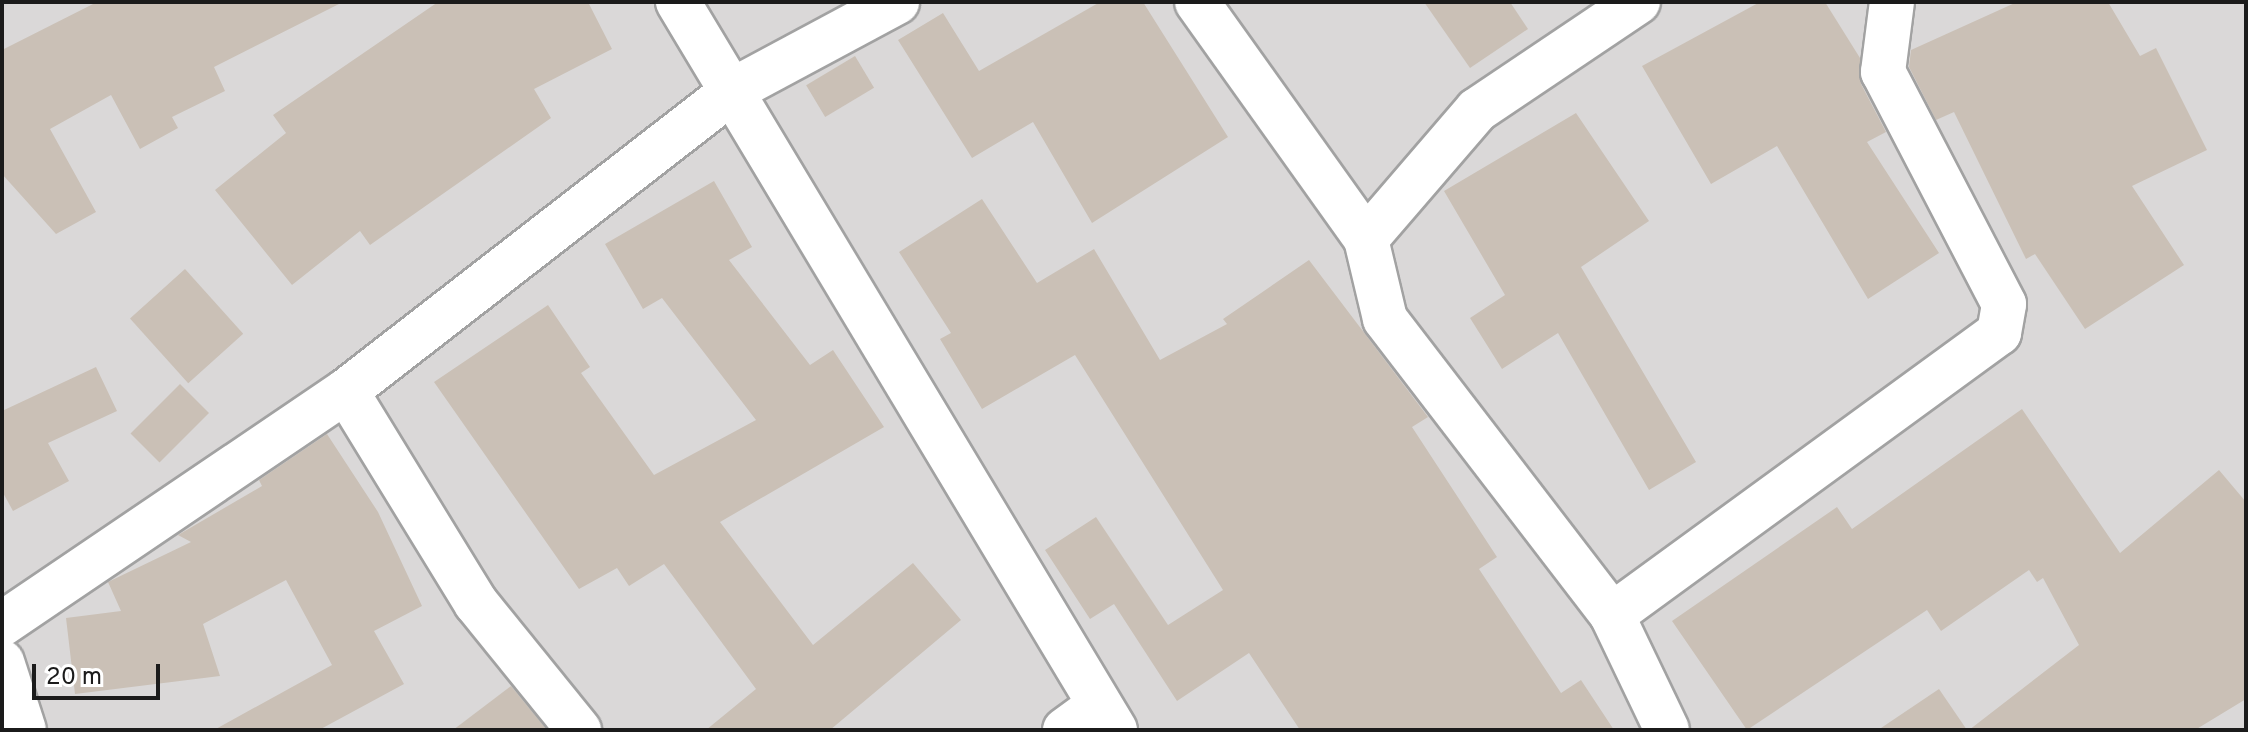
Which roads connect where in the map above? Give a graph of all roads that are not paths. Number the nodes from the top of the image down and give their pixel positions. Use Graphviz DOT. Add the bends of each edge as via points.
graph roads {
  1 [pos="678,2"];
  2 [pos="897,2"];
  3 [pos="1197,2"];
  4 [pos="1638,2"];
  5 [pos="1892,2"];
  6 [pos="735,89"];
  7 [pos="1366,239"];
  8 [pos="346,391"];
  9 [pos="1612,615"];
  10 [pos="2,624"];
  11 [pos="2,662"];
  12 [pos="1092,722"];
  13 [pos="24,730"];
  14 [pos="579,730"];
  15 [pos="1667,730"];
  1 -- 6 [label="street"];
  2 -- 6 [label="street"];
  3 -- 7 [label="street"];
  4 -- 7 [label="street" via="1477,110"];
  5 -- 9 [label="street" via="1883,72 2004,304 1999,333"];
  6 -- 8 [label="street"];
  6 -- 12 [label="street"];
  7 -- 9 [label="street" via="1385,319"];
  8 -- 10 [label="street"];
  8 -- 14 [label="street" via="476,603"];
  9 -- 15 [label="street"];
  11 -- 13 [label="street"];
}
